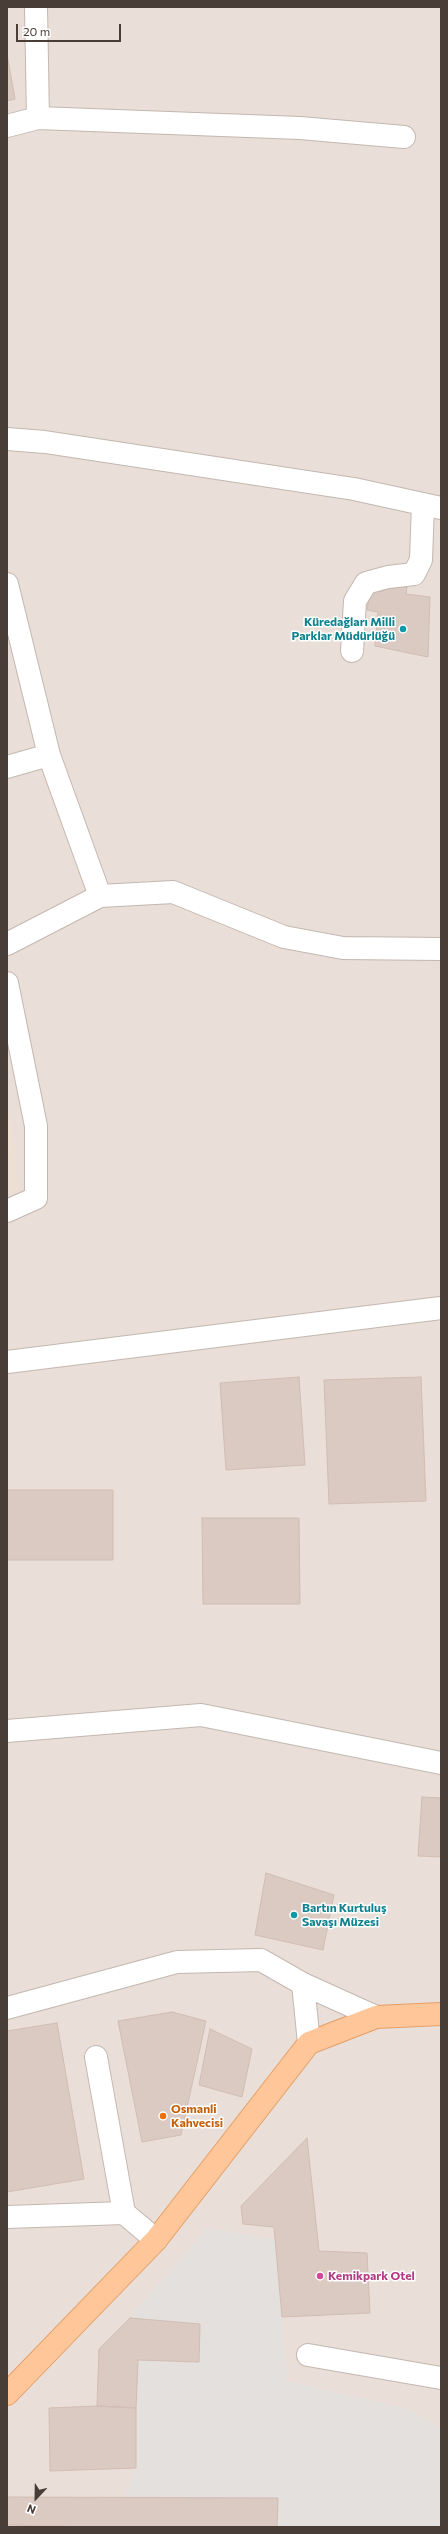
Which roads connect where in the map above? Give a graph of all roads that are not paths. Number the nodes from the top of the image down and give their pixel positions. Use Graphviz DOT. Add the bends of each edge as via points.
graph roads {
  1 [pos="36,7"];
  2 [pos="38,118"];
  3 [pos="7,126"];
  4 [pos="404,137"];
  5 [pos="7,439"];
  6 [pos="432,506"];
  7 [pos="7,584"];
  8 [pos="352,651"];
  9 [pos="49,755"];
  10 [pos="7,767"];
  11 [pos="100,896"];
  12 [pos="7,944"];
  13 [pos="441,949"];
  14 [pos="7,983"];
  15 [pos="7,1211"];
  16 [pos="441,1308"];
  17 [pos="7,1362"];
  18 [pos="7,1731"];
  19 [pos="441,1763"];
  20 [pos="303,1984"];
  21 [pos="7,2008"];
  22 [pos="441,2014"];
  23 [pos="376,2017"];
  24 [pos="309,2043"];
  25 [pos="96,2057"];
  26 [pos="124,2213"];
  27 [pos="7,2217"];
  28 [pos="156,2240"];
  29 [pos="308,2355"];
  30 [pos="441,2378"];
  31 [pos="7,2394"];
  1 -- 2 [label="street"];
  2 -- 3 [label="street"];
  2 -- 4 [label="street" via="300,128"];
  5 -- 6 [label="street" via="45,442 354,489"];
  6 -- 8 [label="street" via="421,560 414,574 366,583 355,601"];
  7 -- 9 [label="street"];
  9 -- 10 [label="street"];
  9 -- 11 [label="street"];
  11 -- 12 [label="street"];
  11 -- 13 [label="street" via="173,892 284,936 343,948"];
  14 -- 15 [label="street" via="36,1126 36,1198"];
  16 -- 17 [label="street"];
  18 -- 19 [label="street" via="201,1715"];
  20 -- 21 [label="street" via="261,1960 176,1962"];
  20 -- 23 [label="street"];
  20 -- 24 [label="street"];
  22 -- 23 [label="main road"];
  23 -- 24 [label="main road"];
  24 -- 28 [label="main road"];
  25 -- 26 [label="street"];
  26 -- 27 [label="street"];
  26 -- 28 [label="street"];
  28 -- 31 [label="main road"];
  29 -- 30 [label="street"];
}
